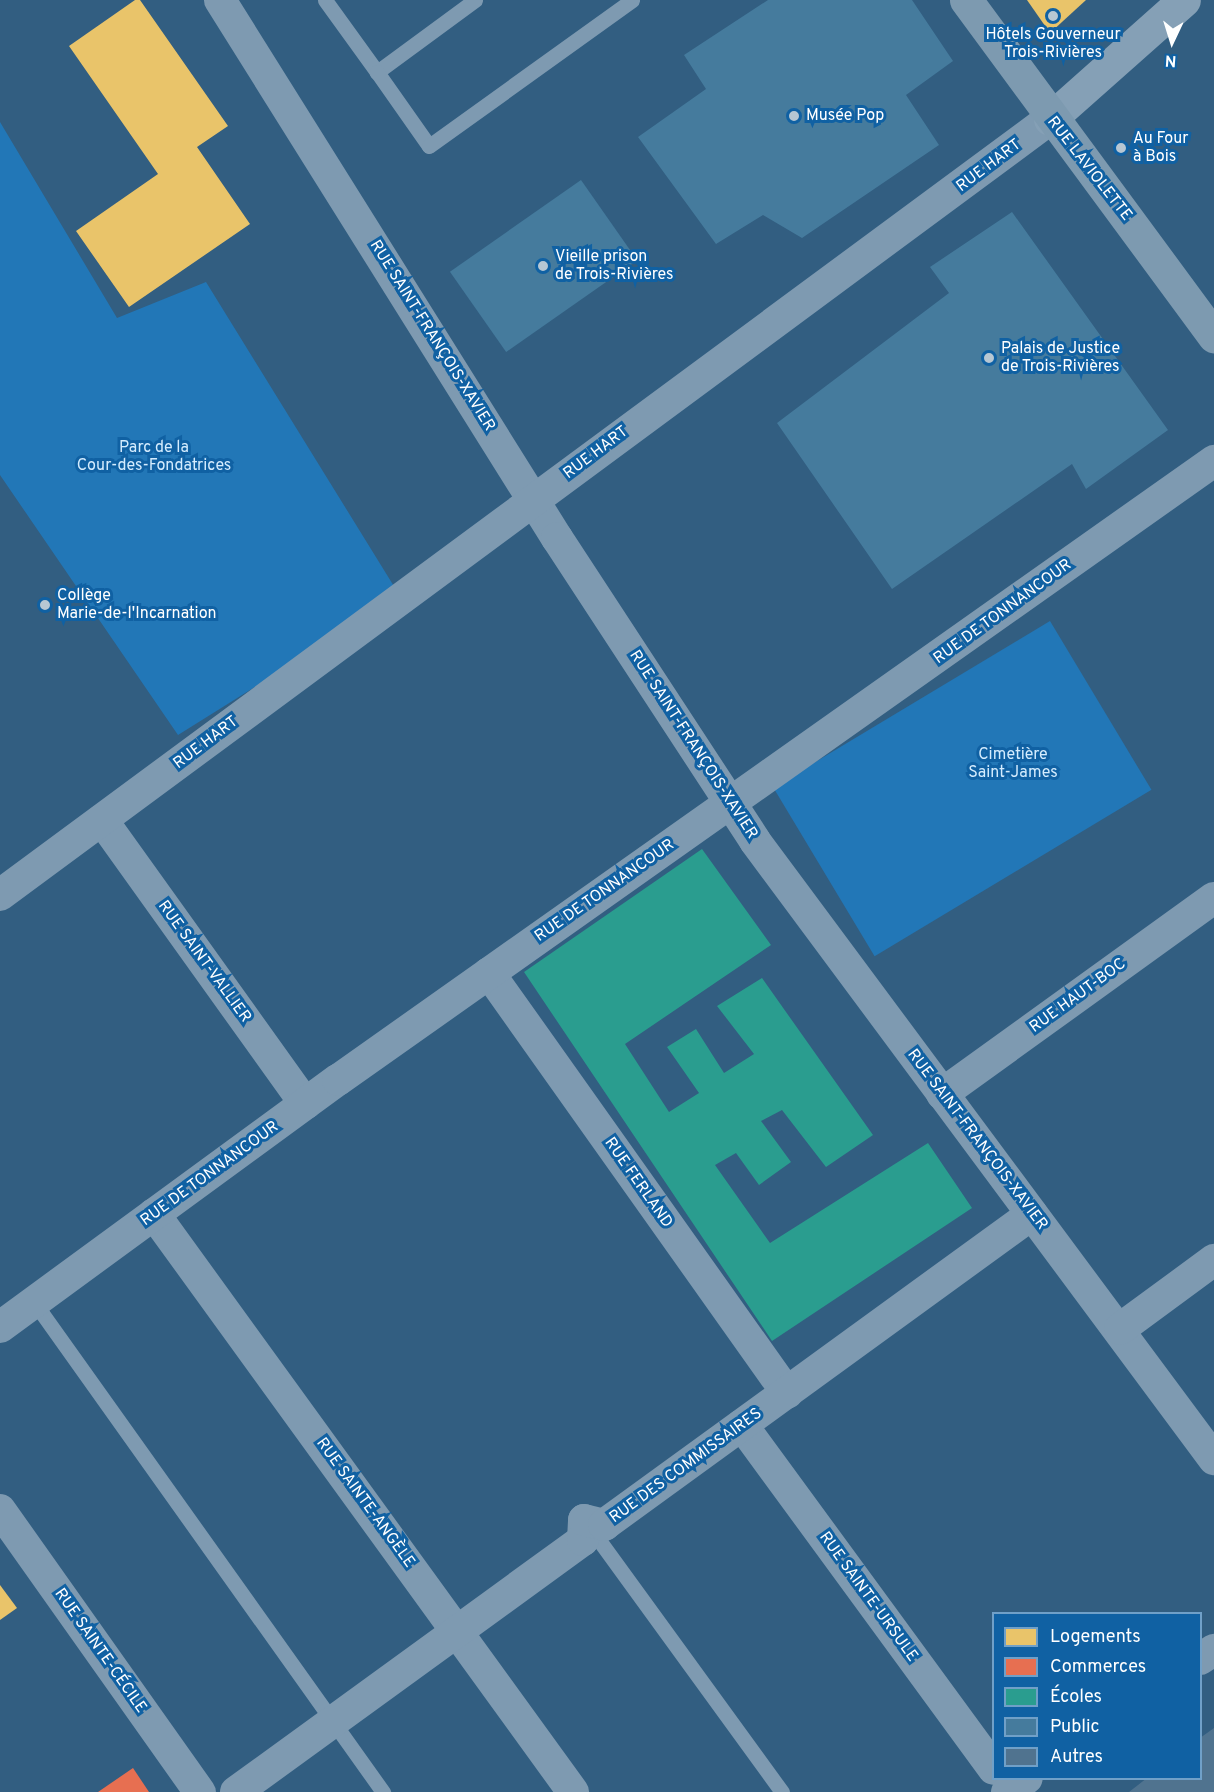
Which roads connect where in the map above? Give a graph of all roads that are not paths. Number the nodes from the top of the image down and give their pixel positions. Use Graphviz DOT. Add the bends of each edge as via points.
graph roads {
  1 [pos="220,0"];
  2 [pos="325,0"];
  3 [pos="475,0"];
  4 [pos="632,0"];
  5 [pos="966,0"];
  6 [pos="1184,0"];
  7 [pos="377,72"];
  8 [pos="1050,119"];
  9 [pos="1214,336"];
  10 [pos="1214,461"];
  11 [pos="534,500"];
  12 [pos="731,802"];
  13 [pos="102,820"];
  14 [pos="0,895"];
  15 [pos="1214,898"];
  16 [pos="489,973"];
  17 [pos="942,1095"];
  18 [pos="305,1104"];
  19 [pos="154,1214"];
  20 [pos="1032,1214"];
  21 [pos="1214,1260"];
  22 [pos="34,1302"];
  23 [pos="0,1327"];
  24 [pos="1120,1329"];
  25 [pos="787,1393"];
  26 [pos="742,1425"];
  27 [pos="1214,1459"];
  28 [pos="0,1510"];
  29 [pos="584,1520"];
  30 [pos="457,1632"];
  31 [pos="332,1722"];
  32 [pos="992,1762"];
  33 [pos="200,1792"];
  34 [pos="236,1792"];
  35 [pos="383,1792"];
  36 [pos="573,1792"];
  37 [pos="782,1792"];
  1 -- 11 [label="street, RUE SAINT-FRANÇOIS-XAVIER"];
  2 -- 7 [label="lane"];
  3 -- 7 [label="lane"];
  4 -- 7 [label="lane" via="429,146"];
  5 -- 8 [label="main road, RUE LAVIOLETTE"];
  6 -- 8 [label="street, RUE HART"];
  8 -- 9 [label="main road, RUE LAVIOLETTE" via="1086,161"];
  8 -- 11 [label="street, RUE HART"];
  10 -- 12 [label="street, RUE DE TONNANCOUR"];
  11 -- 12 [label="street, RUE SAINT-FRANÇOIS-XAVIER"];
  11 -- 13 [label="street, RUE HART"];
  12 -- 16 [label="street, RUE DE TONNANCOUR"];
  12 -- 17 [label="street, RUE SAINT-FRANÇOIS-XAVIER" via="755,841"];
  13 -- 14 [label="street, RUE HART"];
  13 -- 18 [label="street, RUE SAINT-VALLIER"];
  15 -- 17 [label="street, RUE HAUT-BOC"];
  16 -- 18 [label="street, RUE DE TONNANCOUR"];
  16 -- 25 [label="street, RUE FERLAND"];
  17 -- 20 [label="street, RUE SAINT-FRANÇOIS-XAVIER"];
  18 -- 19 [label="street, RUE DE TONNANCOUR"];
  19 -- 22 [label="street, RUE DE TONNANCOUR"];
  19 -- 30 [label="street, RUE SAINTE-ANGÈLE"];
  20 -- 24 [label="street, RUE SAINT-FRANÇOIS-XAVIER"];
  20 -- 25 [label="street, RUE DES COMMISSAIRES"];
  21 -- 24 [label="street"];
  22 -- 23 [label="street, RUE DE TONNANCOUR"];
  22 -- 31 [label="lane"];
  24 -- 27 [label="street, RUE SAINT-FRANÇOIS-XAVIER"];
  25 -- 26 [label="street, RUE DES COMMISSAIRES"];
  26 -- 29 [label="street, RUE DES COMMISSAIRES" via="604,1525"];
  26 -- 32 [label="street, RUE SAINTE-URSULE"];
  28 -- 33 [label="street, RUE SAINTE-CÉCILE"];
  29 -- 30 [label="street, RUE DES COMMISSAIRES" via="583,1540"];
  29 -- 37 [label="lane"];
  30 -- 31 [label="street, RUE DES COMMISSAIRES"];
  30 -- 36 [label="street, RUE SAINTE-ANGÈLE"];
  31 -- 34 [label="street, RUE DES COMMISSAIRES"];
  31 -- 35 [label="lane"];
}
